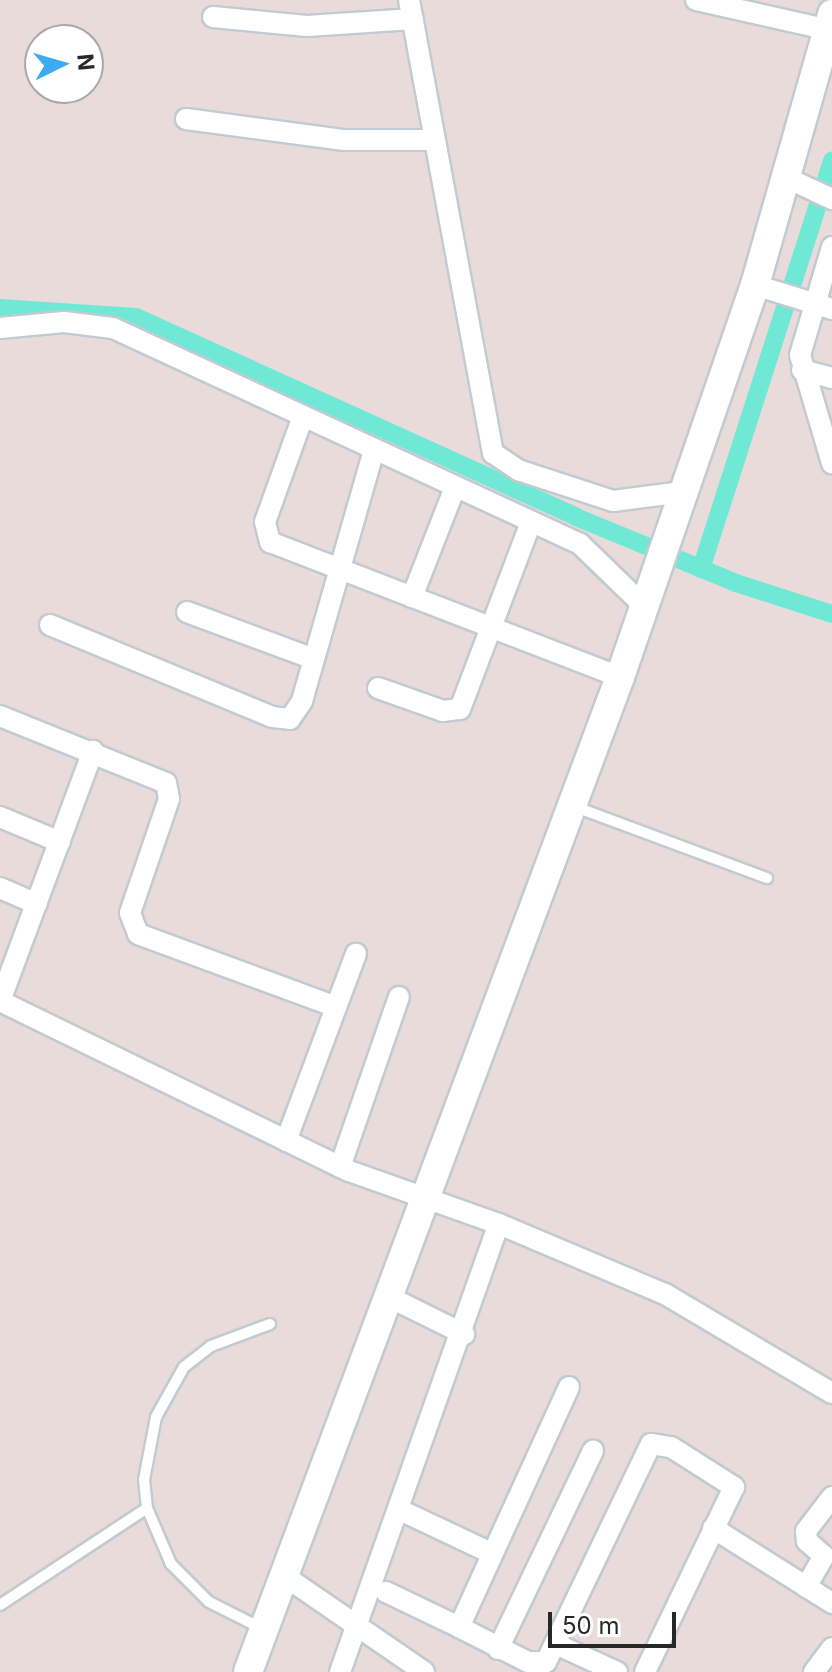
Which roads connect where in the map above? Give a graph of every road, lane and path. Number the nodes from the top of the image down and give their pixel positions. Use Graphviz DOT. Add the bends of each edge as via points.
graph roads {
  1 [pos="696,0"];
  2 [pos="411,9"];
  3 [pos="220,12"];
  4 [pos="830,22"];
  5 [pos="186,119"];
  6 [pos="434,140"];
  7 [pos="813,190"];
  8 [pos="832,247"];
  9 [pos="764,288"];
  10 [pos="813,303"];
  11 [pos="0,328"];
  12 [pos="802,370"];
  13 [pos="832,378"];
  14 [pos="302,419"];
  15 [pos="373,453"];
  16 [pos="832,463"];
  17 [pos="454,490"];
  18 [pos="678,503"];
  19 [pos="531,522"];
  20 [pos="340,570"];
  21 [pos="412,597"];
  22 [pos="646,600"];
  23 [pos="187,612"];
  24 [pos="50,625"];
  25 [pos="493,628"];
  26 [pos="314,659"];
  27 [pos="620,677"];
  28 [pos="378,688"];
  29 [pos="0,716"];
  30 [pos="93,751"];
  31 [pos="571,805"];
  32 [pos="0,817"];
  33 [pos="60,842"];
  34 [pos="767,878"];
  35 [pos="0,888"];
  36 [pos="37,904"];
  37 [pos="356,954"];
  38 [pos="399,997"];
  39 [pos="0,1001"];
  40 [pos="336,1007"];
  41 [pos="286,1141"];
  42 [pos="340,1167"];
  43 [pos="427,1201"];
  44 [pos="499,1224"];
  45 [pos="389,1297"];
  46 [pos="270,1324"];
  47 [pos="464,1334"];
  48 [pos="569,1387"];
  49 [pos="832,1393"];
  50 [pos="593,1451"];
  51 [pos="832,1497"];
  52 [pos="147,1508"];
  53 [pos="400,1510"];
  54 [pos="713,1528"];
  55 [pos="489,1552"];
  56 [pos="283,1575"];
  57 [pos="806,1587"];
  58 [pos="386,1592"];
  59 [pos="832,1603"];
  60 [pos="0,1605"];
  61 [pos="459,1627"];
  62 [pos="263,1629"];
  63 [pos="358,1631"];
  64 [pos="558,1645"];
  65 [pos="832,1648"];
  66 [pos="498,1649"];
  67 [pos="535,1667"];
  68 [pos="248,1672"];
  69 [pos="340,1672"];
  70 [pos="424,1672"];
  71 [pos="617,1672"];
  72 [pos="645,1672"];
  73 [pos="814,1672"];
  1 -- 4 [label="street"];
  2 -- 3 [label="street" via="333,27"];
  2 -- 6 [label="street"];
  4 -- 7 [label="street"];
  5 -- 6 [label="street" via="343,140"];
  6 -- 18 [label="street" via="493,453 518,470 613,501"];
  7 -- 9 [label="street"];
  8 -- 10 [label="street"];
  9 -- 10 [label="street"];
  9 -- 18 [label="street"];
  10 -- 12 [label="street" via="801,341"];
  11 -- 14 [label="street" via="88,322 113,328"];
  12 -- 13 [label="street"];
  12 -- 16 [label="street"];
  14 -- 15 [label="street"];
  14 -- 20 [label="street" via="265,522 266,537"];
  15 -- 17 [label="street"];
  15 -- 20 [label="street"];
  17 -- 19 [label="street"];
  17 -- 21 [label="street"];
  18 -- 22 [label="street"];
  19 -- 22 [label="street" via="600,557"];
  19 -- 25 [label="street"];
  20 -- 21 [label="street"];
  20 -- 26 [label="street"];
  21 -- 25 [label="street"];
  22 -- 27 [label="street"];
  23 -- 26 [label="street"];
  24 -- 26 [label="street" via="281,719 296,713"];
  25 -- 27 [label="street"];
  25 -- 28 [label="street" via="460,709 443,711"];
  27 -- 31 [label="street"];
  29 -- 30 [label="street"];
  30 -- 33 [label="street"];
  30 -- 40 [label="street" via="157,775 168,789 130,913 138,934"];
  31 -- 34 [label="lane"];
  31 -- 43 [label="street"];
  32 -- 33 [label="street"];
  33 -- 36 [label="street"];
  35 -- 36 [label="street"];
  36 -- 39 [label="street"];
  37 -- 40 [label="street"];
  38 -- 42 [label="street"];
  39 -- 41 [label="street"];
  40 -- 41 [label="street"];
  41 -- 42 [label="street"];
  42 -- 43 [label="street"];
  43 -- 44 [label="street"];
  43 -- 45 [label="street"];
  44 -- 47 [label="street"];
  44 -- 49 [label="street" via="665,1294"];
  45 -- 47 [label="street"];
  45 -- 56 [label="street"];
  46 -- 52 [label="lane" via="211,1346 184,1367 164,1397 144,1480"];
  47 -- 53 [label="street"];
  48 -- 55 [label="street"];
  50 -- 66 [label="street"];
  51 -- 57 [label="street" via="806,1531 807,1541 824,1556"];
  52 -- 60 [label="lane"];
  52 -- 62 [label="lane" via="184,1580 209,1602"];
  53 -- 55 [label="street"];
  53 -- 63 [label="street"];
  54 -- 57 [label="street"];
  54 -- 64 [label="street" via="734,1487 671,1447 651,1444"];
  54 -- 72 [label="street"];
  55 -- 61 [label="street"];
  56 -- 62 [label="street"];
  56 -- 63 [label="street"];
  57 -- 59 [label="street"];
  58 -- 61 [label="street"];
  61 -- 66 [label="street"];
  62 -- 68 [label="street"];
  63 -- 69 [label="street"];
  63 -- 70 [label="street"];
  64 -- 67 [label="street"];
  64 -- 71 [label="street"];
  65 -- 73 [label="street"];
  66 -- 67 [label="street"];
}
